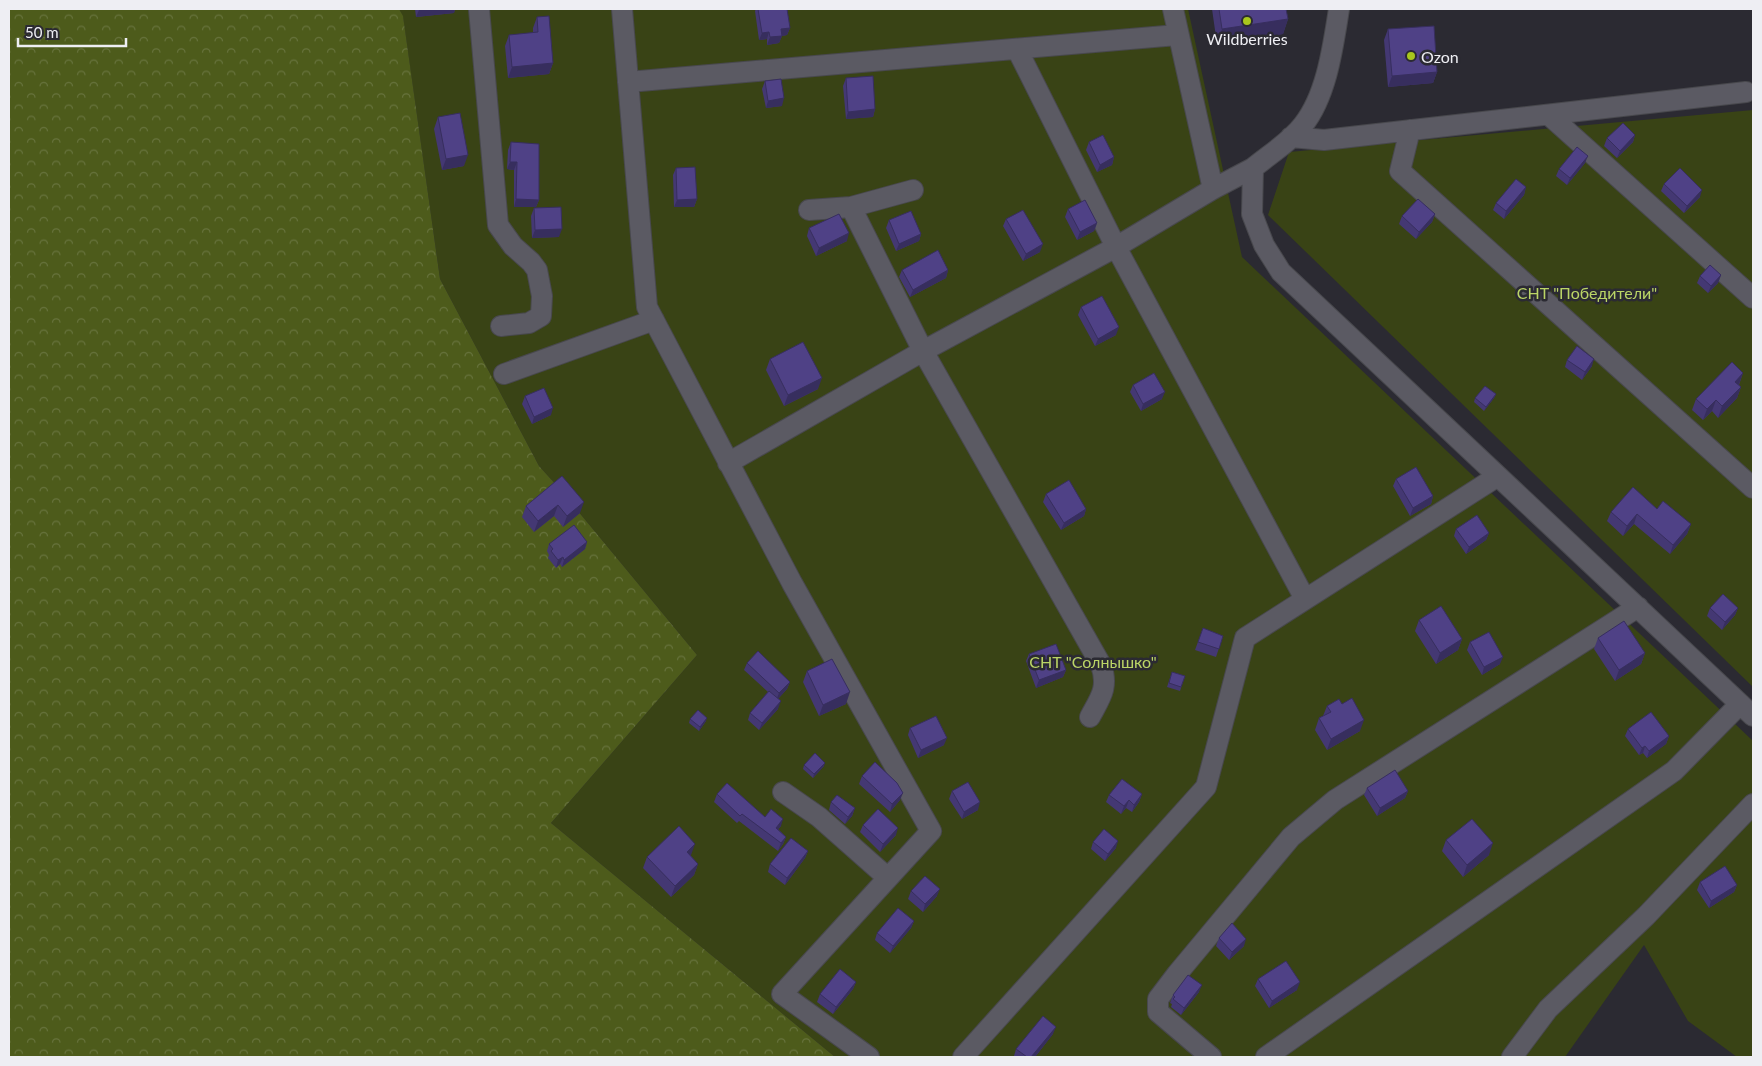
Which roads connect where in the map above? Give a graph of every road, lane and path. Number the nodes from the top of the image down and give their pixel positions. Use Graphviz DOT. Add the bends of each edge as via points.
graph roads {
  1 [pos="479,9"];
  2 [pos="622,9"];
  3 [pos="1173,9"];
  4 [pos="1339,9"];
  5 [pos="1177,35"];
  6 [pos="1017,49"];
  7 [pos="628,82"];
  8 [pos="1746,92"];
  9 [pos="1549,115"];
  10 [pos="1410,130"];
  11 [pos="1291,137"];
  12 [pos="1253,168"];
  13 [pos="1213,189"];
  14 [pos="912,190"];
  15 [pos="851,207"];
  16 [pos="810,210"];
  17 [pos="1116,247"];
  18 [pos="1753,298"];
  19 [pos="654,320"];
  20 [pos="501,326"];
  21 [pos="923,350"];
  22 [pos="504,374"];
  23 [pos="728,463"];
  24 [pos="1498,476"];
  25 [pos="1753,488"];
  26 [pos="1305,599"];
  27 [pos="1638,607"];
  28 [pos="1747,710"];
  29 [pos="1090,717"];
  30 [pos="783,792"];
  31 [pos="1753,804"];
  32 [pos="888,878"];
  33 [pos="869,1057"];
  34 [pos="963,1057"];
  35 [pos="1211,1057"];
  36 [pos="1266,1057"];
  37 [pos="1512,1057"];
  1 -- 20 [label="street" via="498,225 537,270 542,296 541,316 529,323"];
  2 -- 7 [label="street"];
  3 -- 5 [label="street"];
  4 -- 11 [label="street" via="1316,106"];
  5 -- 6 [label="street"];
  5 -- 13 [label="street"];
  6 -- 7 [label="street"];
  6 -- 17 [label="street"];
  7 -- 19 [label="street" via="647,307"];
  8 -- 9 [label="street"];
  9 -- 10 [label="street"];
  9 -- 18 [label="street"];
  10 -- 11 [label="street" via="1324,140"];
  10 -- 25 [label="street" via="1400,171"];
  11 -- 12 [label="street"];
  12 -- 13 [label="street"];
  12 -- 24 [label="street" via="1252,214 1264,245 1281,272"];
  13 -- 17 [label="street"];
  14 -- 15 [label="street"];
  15 -- 16 [label="street"];
  15 -- 21 [label="street"];
  17 -- 21 [label="street"];
  17 -- 26 [label="street"];
  19 -- 22 [label="street"];
  19 -- 23 [label="street"];
  21 -- 23 [label="street"];
  21 -- 29 [label="street" via="1101,665 1105,676 1104,689"];
  23 -- 32 [label="street" via="931,831"];
  24 -- 26 [label="street"];
  24 -- 27 [label="street"];
  26 -- 34 [label="street" via="1245,638 1206,787"];
  27 -- 28 [label="street"];
  27 -- 35 [label="street" via="1335,800 1290,838 1158,999 1158,1012"];
  28 -- 36 [label="street" via="1674,771"];
  30 -- 32 [label="street" via="819,817"];
  31 -- 37 [label="street" via="1646,916 1548,1009"];
  32 -- 33 [label="street" via="782,994"];
}
